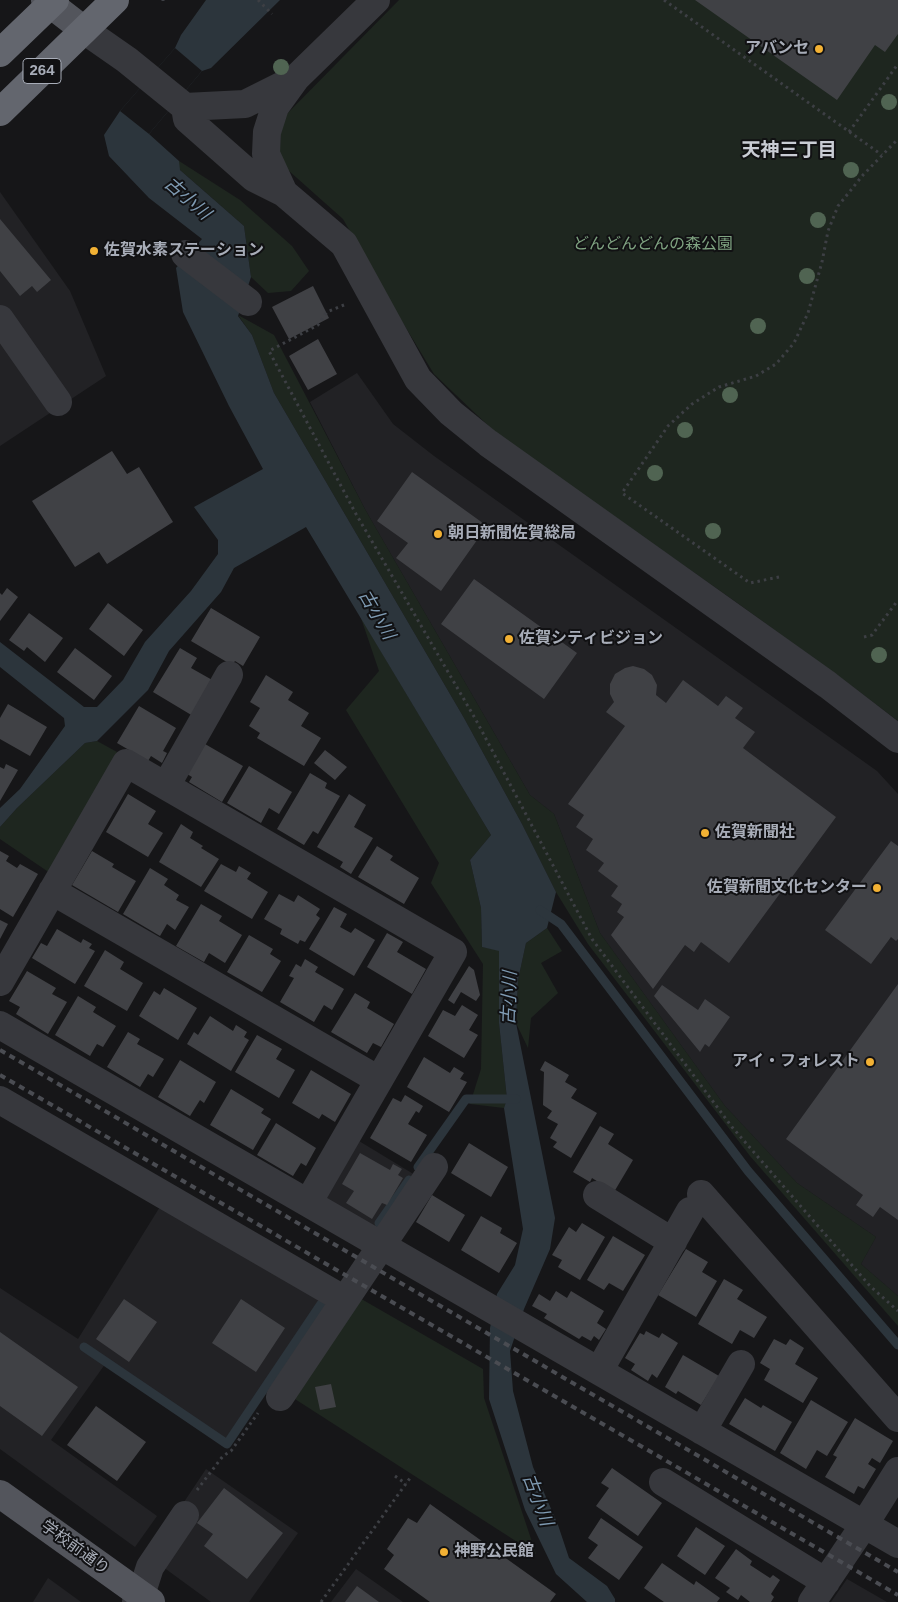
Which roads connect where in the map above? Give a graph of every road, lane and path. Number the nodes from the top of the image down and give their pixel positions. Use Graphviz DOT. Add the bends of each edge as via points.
graph roads {
  1 [pos="115,0"];
  2 [pos="258,0"];
  3 [pos="376,0"];
  4 [pos="664,0"];
  5 [pos="50,1"];
  6 [pos="272,14"];
  7 [pos="84,30"];
  8 [pos="0,54"];
  9 [pos="898,64"];
  10 [pos="296,78"];
  11 [pos="185,107"];
  12 [pos="0,112"];
  13 [pos="849,132"];
  14 [pos="898,139"];
  15 [pos="882,155"];
  16 [pos="284,193"];
  17 [pos="185,254"];
  18 [pos="248,302"];
  19 [pos="344,306"];
  20 [pos="0,319"];
  21 [pos="58,402"];
  22 [pos="779,577"];
  23 [pos="898,600"];
  24 [pos="864,637"];
  25 [pos="229,675"];
  26 [pos="898,739"];
  27 [pos="166,786"];
  28 [pos="52,891"];
  29 [pos="0,982"];
  30 [pos="0,1025"];
  31 [pos="379,1080"];
  32 [pos="0,1100"];
  33 [pos="434,1167"];
  34 [pos="598,1195"];
  35 [pos="308,1203"];
  36 [pos="673,1242"];
  37 [pos="382,1246"];
  38 [pos="345,1300"];
  39 [pos="898,1311"];
  40 [pos="741,1364"];
  41 [pos="599,1371"];
  42 [pos="280,1397"];
  43 [pos="898,1418"];
  44 [pos="702,1431"];
  45 [pos="898,1471"];
  46 [pos="395,1476"];
  47 [pos="410,1478"];
  48 [pos="663,1482"];
  49 [pos="406,1484"];
  50 [pos="0,1494"];
  51 [pos="185,1515"];
  52 [pos="864,1525"];
  53 [pos="898,1544"];
  54 [pos="819,1592"];
  55 [pos="143,1600"];
  56 [pos="321,1602"];
  1 -- 7 [label="highway, 264"];
  2 -- 6 [label="path"];
  3 -- 10 [label="street"];
  4 -- 13 [label="path"];
  5 -- 7 [label="main road"];
  5 -- 8 [label="highway, 264"];
  7 -- 11 [label="street"];
  7 -- 12 [label="highway, 264"];
  9 -- 13 [label="path"];
  10 -- 11 [label="street" via="245,104"];
  10 -- 16 [label="street" via="275,107 267,132 266,154"];
  11 -- 16 [label="street" via="187,119 254,178"];
  13 -- 15 [label="path"];
  14 -- 15 [label="path"];
  15 -- 22 [label="path" via="838,206 828,231 808,313 794,343 776,364 756,376 719,387 692,404 668,426 622,493 750,583"];
  16 -- 26 [label="street" via="344,244 418,379 451,413"];
  17 -- 18 [label="street"];
  19 -- 39 [label="path" via="327,312 318,326 270,351 356,514 476,720 592,939 732,1127 870,1286"];
  20 -- 21 [label="street"];
  23 -- 24 [label="path" via="872,635"];
  25 -- 27 [label="street"];
  27 -- 28 [label="street" via="126,763"];
  27 -- 31 [label="street" via="453,952"];
  28 -- 29 [label="street"];
  28 -- 31 [label="street"];
  30 -- 35 [label="street"];
  31 -- 35 [label="street"];
  32 -- 38 [label="street"];
  33 -- 37 [label="street"];
  34 -- 36 [label="street"];
  35 -- 37 [label="street"];
  36 -- 41 [label="street"];
  36 -- 43 [label="street" via="695,1202"];
  37 -- 38 [label="street"];
  37 -- 41 [label="street"];
  38 -- 42 [label="street"];
  40 -- 44 [label="street"];
  41 -- 44 [label="street"];
  42 -- 51 [label="path" via="268,1398 231,1451 222,1456 197,1490"];
  44 -- 52 [label="street"];
  45 -- 52 [label="street"];
  46 -- 49 [label="path"];
  47 -- 49 [label="path"];
  48 -- 54 [label="street"];
  49 -- 56 [label="path"];
  50 -- 55 [label="main road, 学校前通り"];
  51 -- 55 [label="street" via="150,1567"];
  52 -- 53 [label="street"];
  52 -- 54 [label="street"];
}
